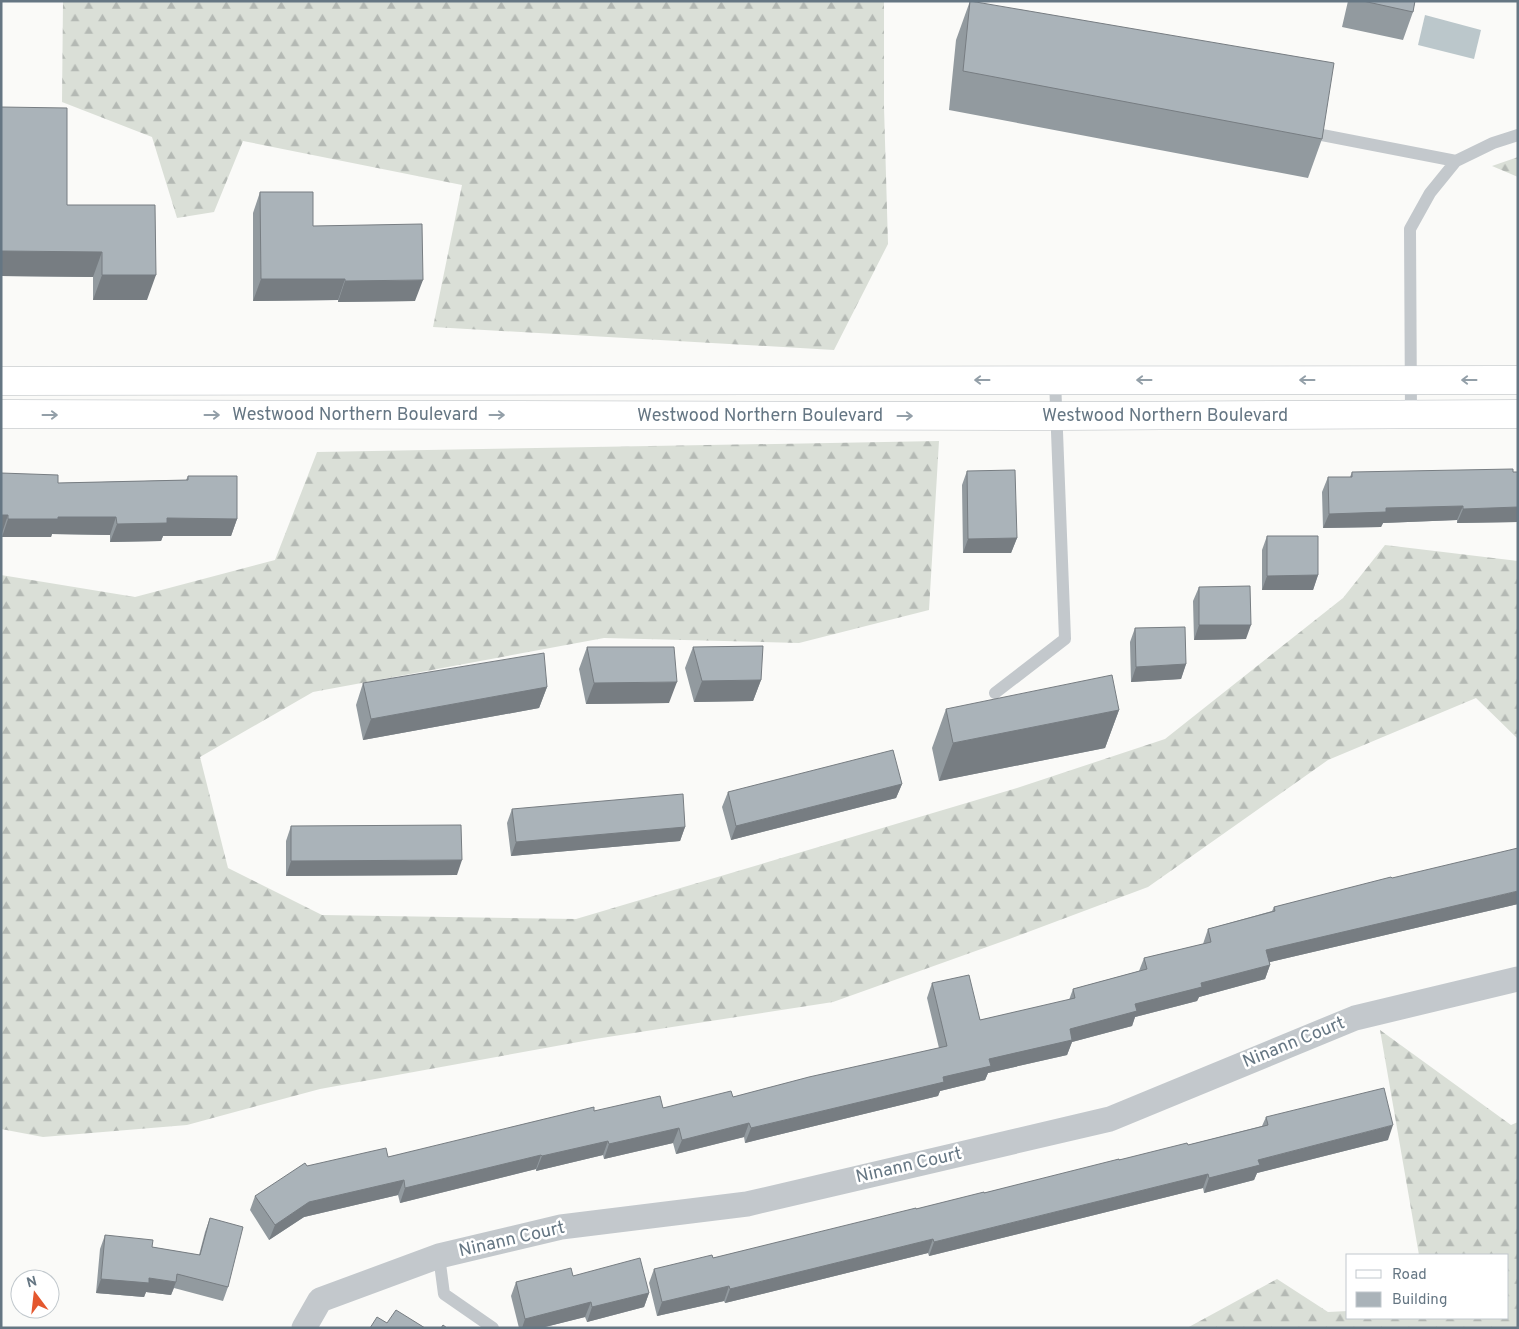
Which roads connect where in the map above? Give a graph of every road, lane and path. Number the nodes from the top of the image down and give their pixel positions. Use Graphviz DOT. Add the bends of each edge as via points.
graph roads {
  1 [pos="1322,135"];
  2 [pos="1518,135"];
  3 [pos="1456,161"];
  4 [pos="1410,379"];
  5 [pos="1055,380"];
  6 [pos="1518,380"];
  7 [pos="1,381"];
  8 [pos="1,414"];
  9 [pos="1411,414"];
  10 [pos="1518,414"];
  11 [pos="1056,416"];
  12 [pos="995,693"];
  13 [pos="1518,979"];
  14 [pos="439,1256"];
  15 [pos="304,1328"];
  16 [pos="493,1328"];
  1 -- 3 [label="lane"];
  2 -- 3 [label="lane"];
  3 -- 4 [label="lane" via="1430,193 1410,229"];
  4 -- 5 [label="main road, Westwood Northern Boulevard, one-way"];
  6 -- 4 [label="main road, Westwood Northern Boulevard, one-way"];
  4 -- 9 [label="lane"];
  5 -- 7 [label="main road, Westwood Northern Boulevard, one-way"];
  5 -- 11 [label="lane"];
  8 -- 11 [label="main road, Westwood Northern Boulevard, one-way"];
  9 -- 10 [label="main road, Westwood Northern Boulevard"];
  9 -- 11 [label="main road, Westwood Northern Boulevard"];
  11 -- 12 [label="lane" via="1065,639"];
  13 -- 14 [label="street, Ninann Court" via="1355,1018 1110,1119 747,1204 561,1227"];
  14 -- 15 [label="street, Ninann Court" via="320,1300"];
  14 -- 16 [label="lane" via="444,1294"];
}
